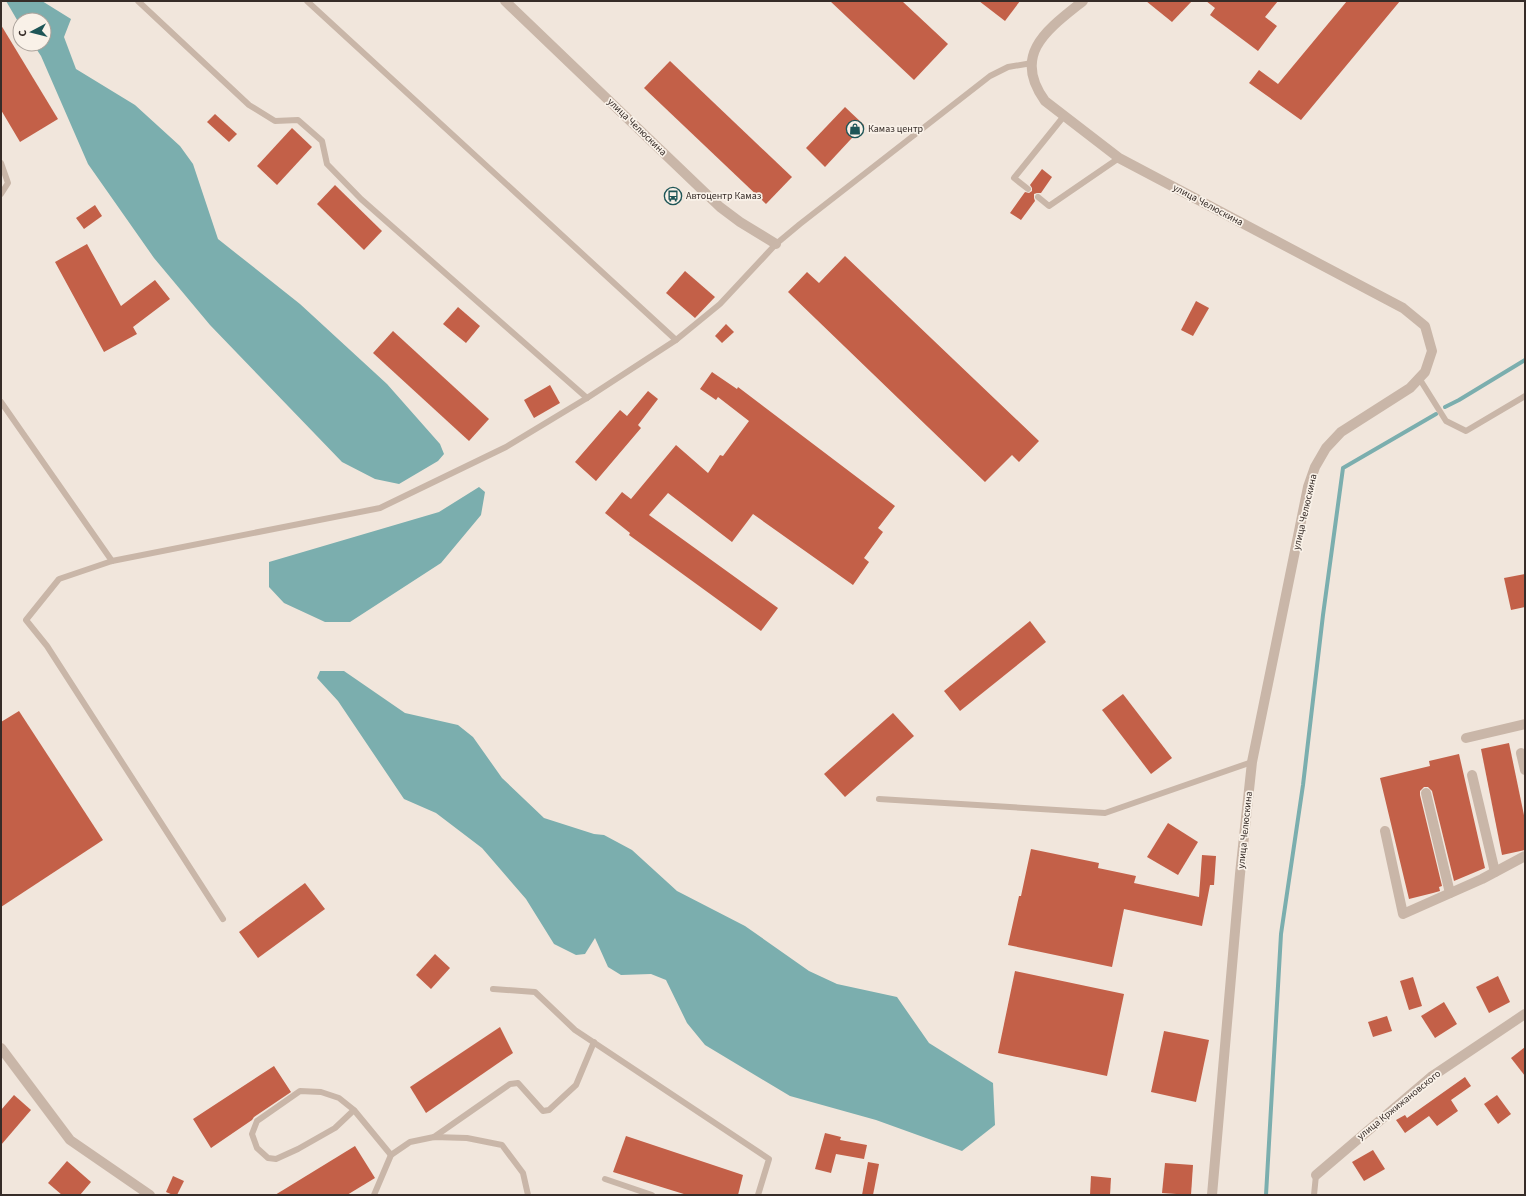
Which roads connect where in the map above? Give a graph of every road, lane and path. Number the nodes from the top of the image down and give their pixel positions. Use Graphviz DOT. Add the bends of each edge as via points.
graph roads {
  1 [pos="138,1"];
  2 [pos="307,1"];
  3 [pos="505,1"];
  4 [pos="1083,1"];
  5 [pos="1032,63"];
  6 [pos="1064,116"];
  7 [pos="1119,158"];
  8 [pos="1,163"];
  9 [pos="1028,189"];
  10 [pos="1,194"];
  11 [pos="1038,197"];
  12 [pos="776,244"];
  13 [pos="676,340"];
  14 [pos="1419,378"];
  15 [pos="1525,396"];
  16 [pos="587,398"];
  17 [pos="1,402"];
  18 [pos="112,561"];
  19 [pos="1525,724"];
  20 [pos="1466,738"];
  21 [pos="1521,754"];
  22 [pos="1252,762"];
  23 [pos="1525,770"];
  24 [pos="1472,775"];
  25 [pos="1426,792"];
  26 [pos="879,799"];
  27 [pos="1385,832"];
  28 [pos="1525,856"];
  29 [pos="1495,872"];
  30 [pos="1450,893"];
  31 [pos="223,919"];
  32 [pos="493,989"];
  33 [pos="1525,1014"];
  34 [pos="594,1042"];
  35 [pos="1,1048"];
  36 [pos="354,1110"];
  37 [pos="434,1137"];
  38 [pos="392,1155"];
  39 [pos="1316,1174"];
  40 [pos="605,1179"];
  41 [pos="150,1195"];
  42 [pos="374,1195"];
  43 [pos="528,1195"];
  44 [pos="652,1195"];
  45 [pos="758,1195"];
  46 [pos="1212,1195"];
  47 [pos="1314,1195"];
  1 -- 16 [label="lane" via="249,105 275,121 298,120 322,141 327,164 361,199"];
  2 -- 13 [label="lane"];
  3 -- 12 [label="street, улица Челюскина" via="720,207"];
  4 -- 5 [label="street, улица Челюскина" via="1054,24 1039,41 1033,53"];
  5 -- 6 [label="street, улица Челюскина" via="1032,77 1037,91"];
  5 -- 12 [label="lane" via="1008,67 990,76"];
  6 -- 7 [label="street, улица Челюскина"];
  6 -- 9 [label="lane" via="1014,178"];
  7 -- 11 [label="lane" via="1049,206"];
  7 -- 14 [label="street, улица Челюскина" via="1403,308 1425,326 1432,351 1425,372"];
  8 -- 10 [label="lane" via="8,183"];
  12 -- 13 [label="lane" via="720,304"];
  13 -- 16 [label="lane"];
  14 -- 15 [label="lane" via="1446,420 1466,431"];
  14 -- 22 [label="street, улица Челюскина" via="1410,388 1341,432 1326,448 1315,467 1308,488"];
  16 -- 18 [label="lane" via="506,447 380,508"];
  17 -- 18 [label="lane"];
  18 -- 31 [label="lane" via="59,579 26,620 47,646"];
  19 -- 20 [label="street"];
  21 -- 23 [label="street"];
  22 -- 26 [label="lane" via="1105,813"];
  22 -- 46 [label="street, улица Челюскина"];
  24 -- 29 [label="street"];
  25 -- 30 [label="street"];
  27 -- 30 [label="street" via="1403,914"];
  28 -- 29 [label="street"];
  29 -- 30 [label="street"];
  32 -- 34 [label="lane" via="535,992 575,1030"];
  33 -- 39 [label="street, улица Кржижановского" via="1431,1077"];
  34 -- 37 [label="lane" via="576,1084 549,1110 543,1111 518,1083 510,1084"];
  34 -- 45 [label="lane" via="769,1159"];
  35 -- 41 [label="street" via="70,1140"];
  36 -- 36 [label="lane" via="339,1098 321,1092 300,1092 257,1121 252,1134 257,1148 268,1158 276,1159 335,1128"];
  36 -- 38 [label="lane"];
  37 -- 38 [label="lane" via="410,1142"];
  37 -- 43 [label="lane" via="467,1138 502,1145 524,1173"];
  38 -- 42 [label="lane"];
  39 -- 47 [label="lane"];
  40 -- 44 [label="lane"];
}
